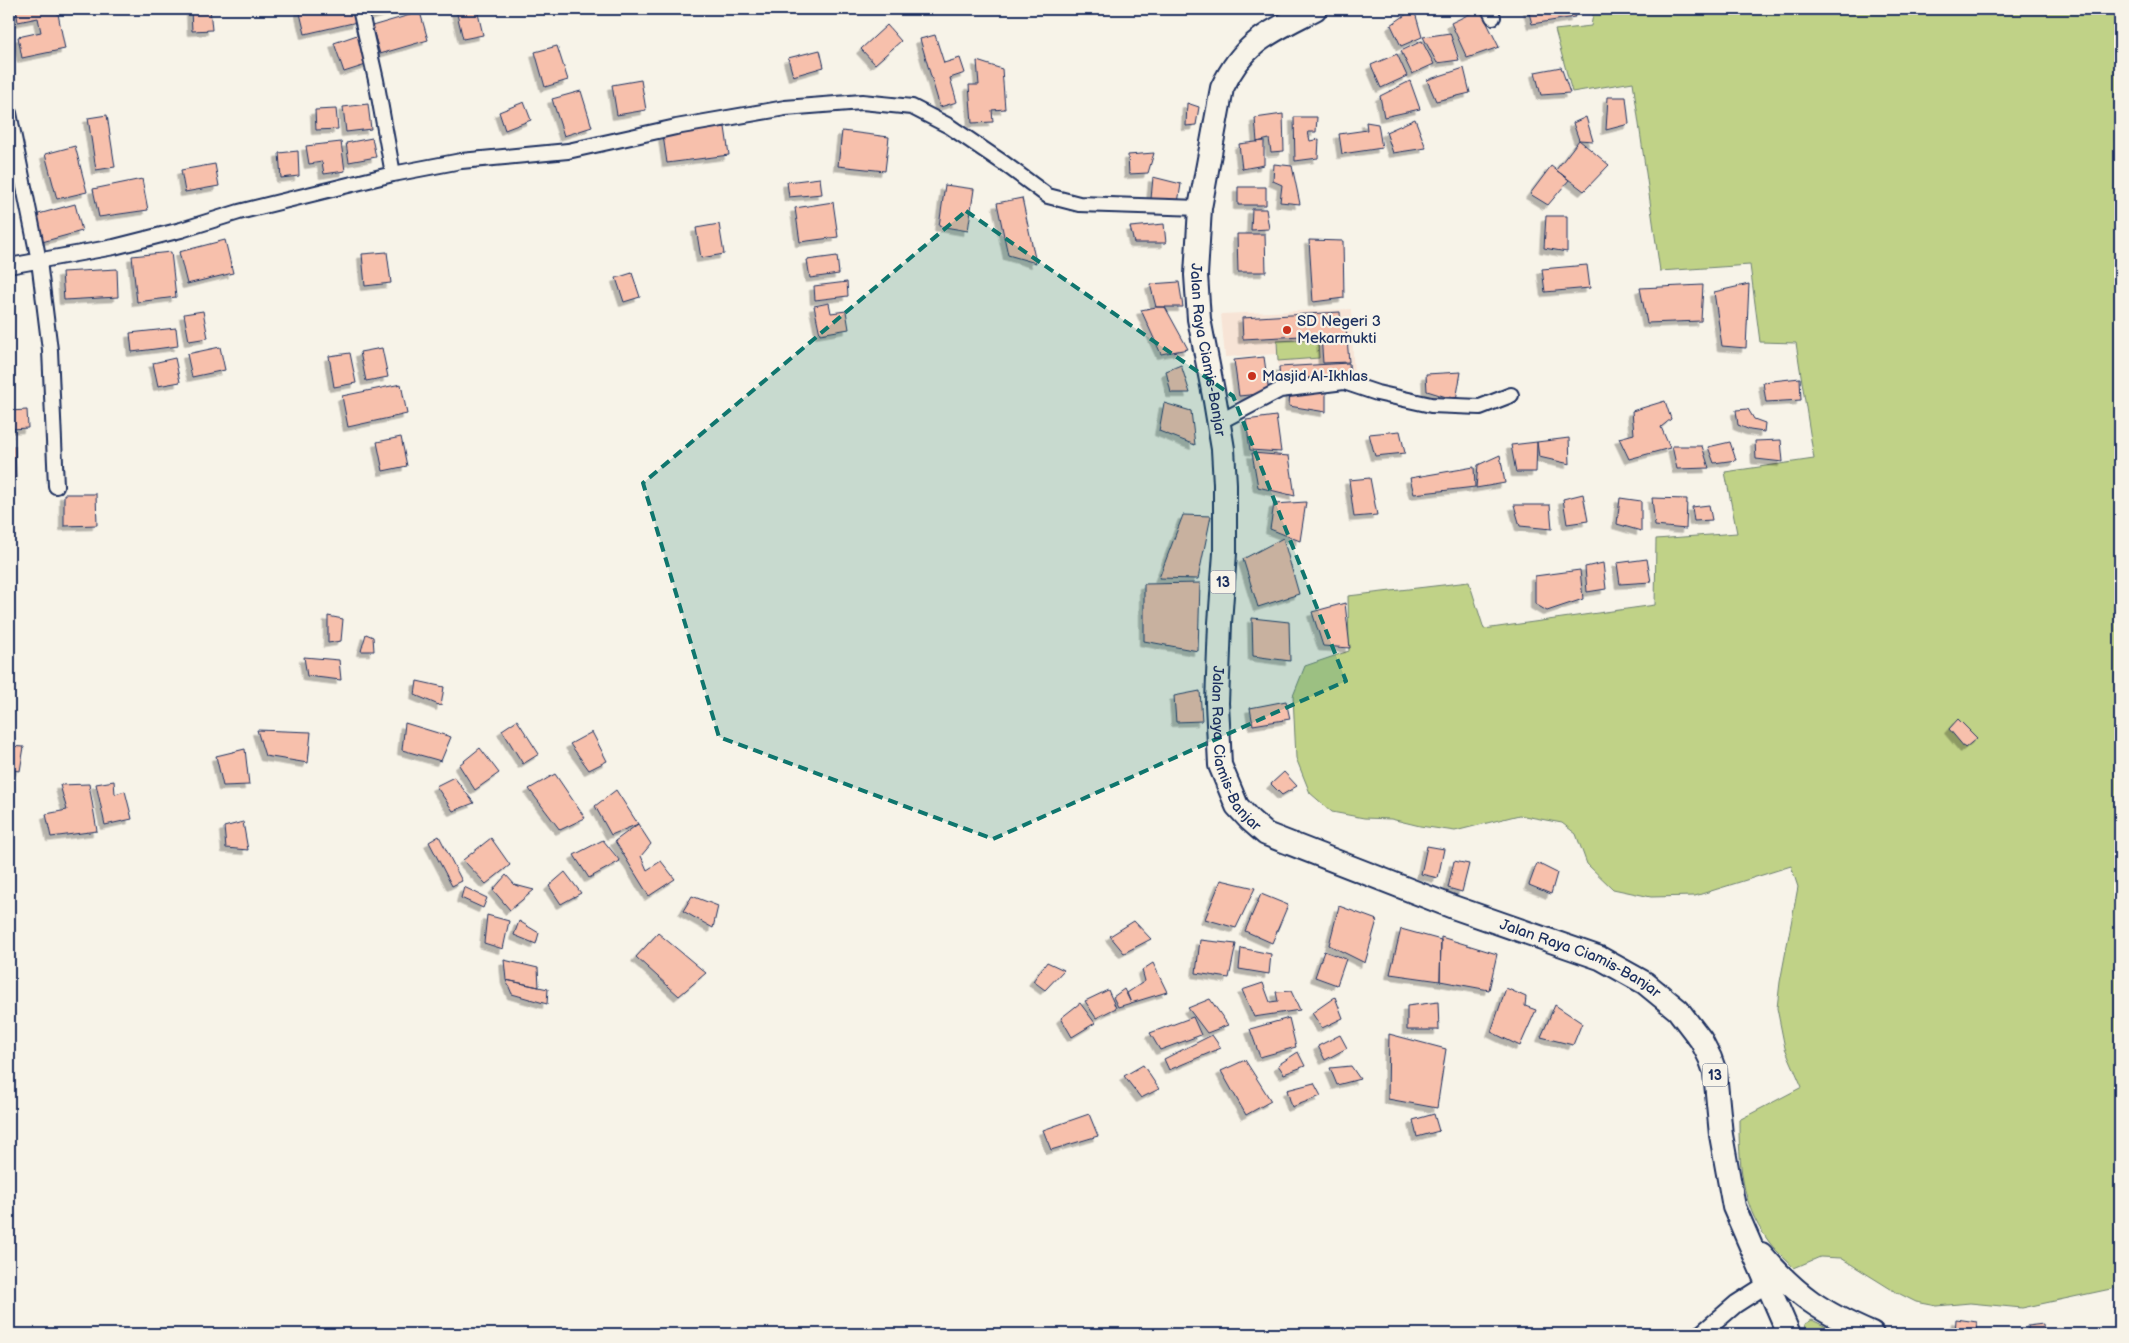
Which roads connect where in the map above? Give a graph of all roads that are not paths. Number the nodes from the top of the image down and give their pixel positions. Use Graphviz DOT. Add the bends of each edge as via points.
graph roads {
  1 [pos="360,9"];
  2 [pos="1314,9"];
  3 [pos="9,113"];
  4 [pos="393,174"];
  5 [pos="1200,208"];
  6 [pos="39,261"];
  7 [pos="9,266"];
  8 [pos="1511,395"];
  9 [pos="1219,422"];
  10 [pos="56,486"];
  11 [pos="1773,1281"];
  12 [pos="1701,1334"];
  13 [pos="1789,1334"];
  14 [pos="1872,1334"];
  1 -- 4 [label="street"];
  2 -- 5 [label="highway, Jalan Raya Ciamis-Banjar / 13" via="1256,40 1230,71 1222,88"];
  3 -- 6 [label="street"];
  4 -- 5 [label="street" via="461,161 568,151 676,127 785,108 862,102 912,107 949,126 1048,196 1079,204"];
  4 -- 6 [label="street" via="114,247"];
  5 -- 9 [label="highway, Jalan Raya Ciamis-Banjar / 13" via="1196,275 1199,319"];
  6 -- 7 [label="street"];
  6 -- 10 [label="street" via="50,350"];
  8 -- 9 [label="street" via="1480,406 1431,405 1344,382 1280,390"];
  9 -- 11 [label="highway, Jalan Raya Ciamis-Banjar / 13" via="1225,484 1225,554 1217,703 1220,765 1237,806 1266,834 1453,907 1600,958 1627,971 1678,1010 1701,1040 1715,1072 1721,1135 1734,1207 1739,1223"];
  11 -- 12 [label="street" via="1736,1304"];
  11 -- 13 [label="highway, Jalan Raya Ciamis-Banjar / 13"];
  11 -- 14 [label="highway, Jalan Raya Ciamis-Banjar / 13" via="1840,1320"];
}
